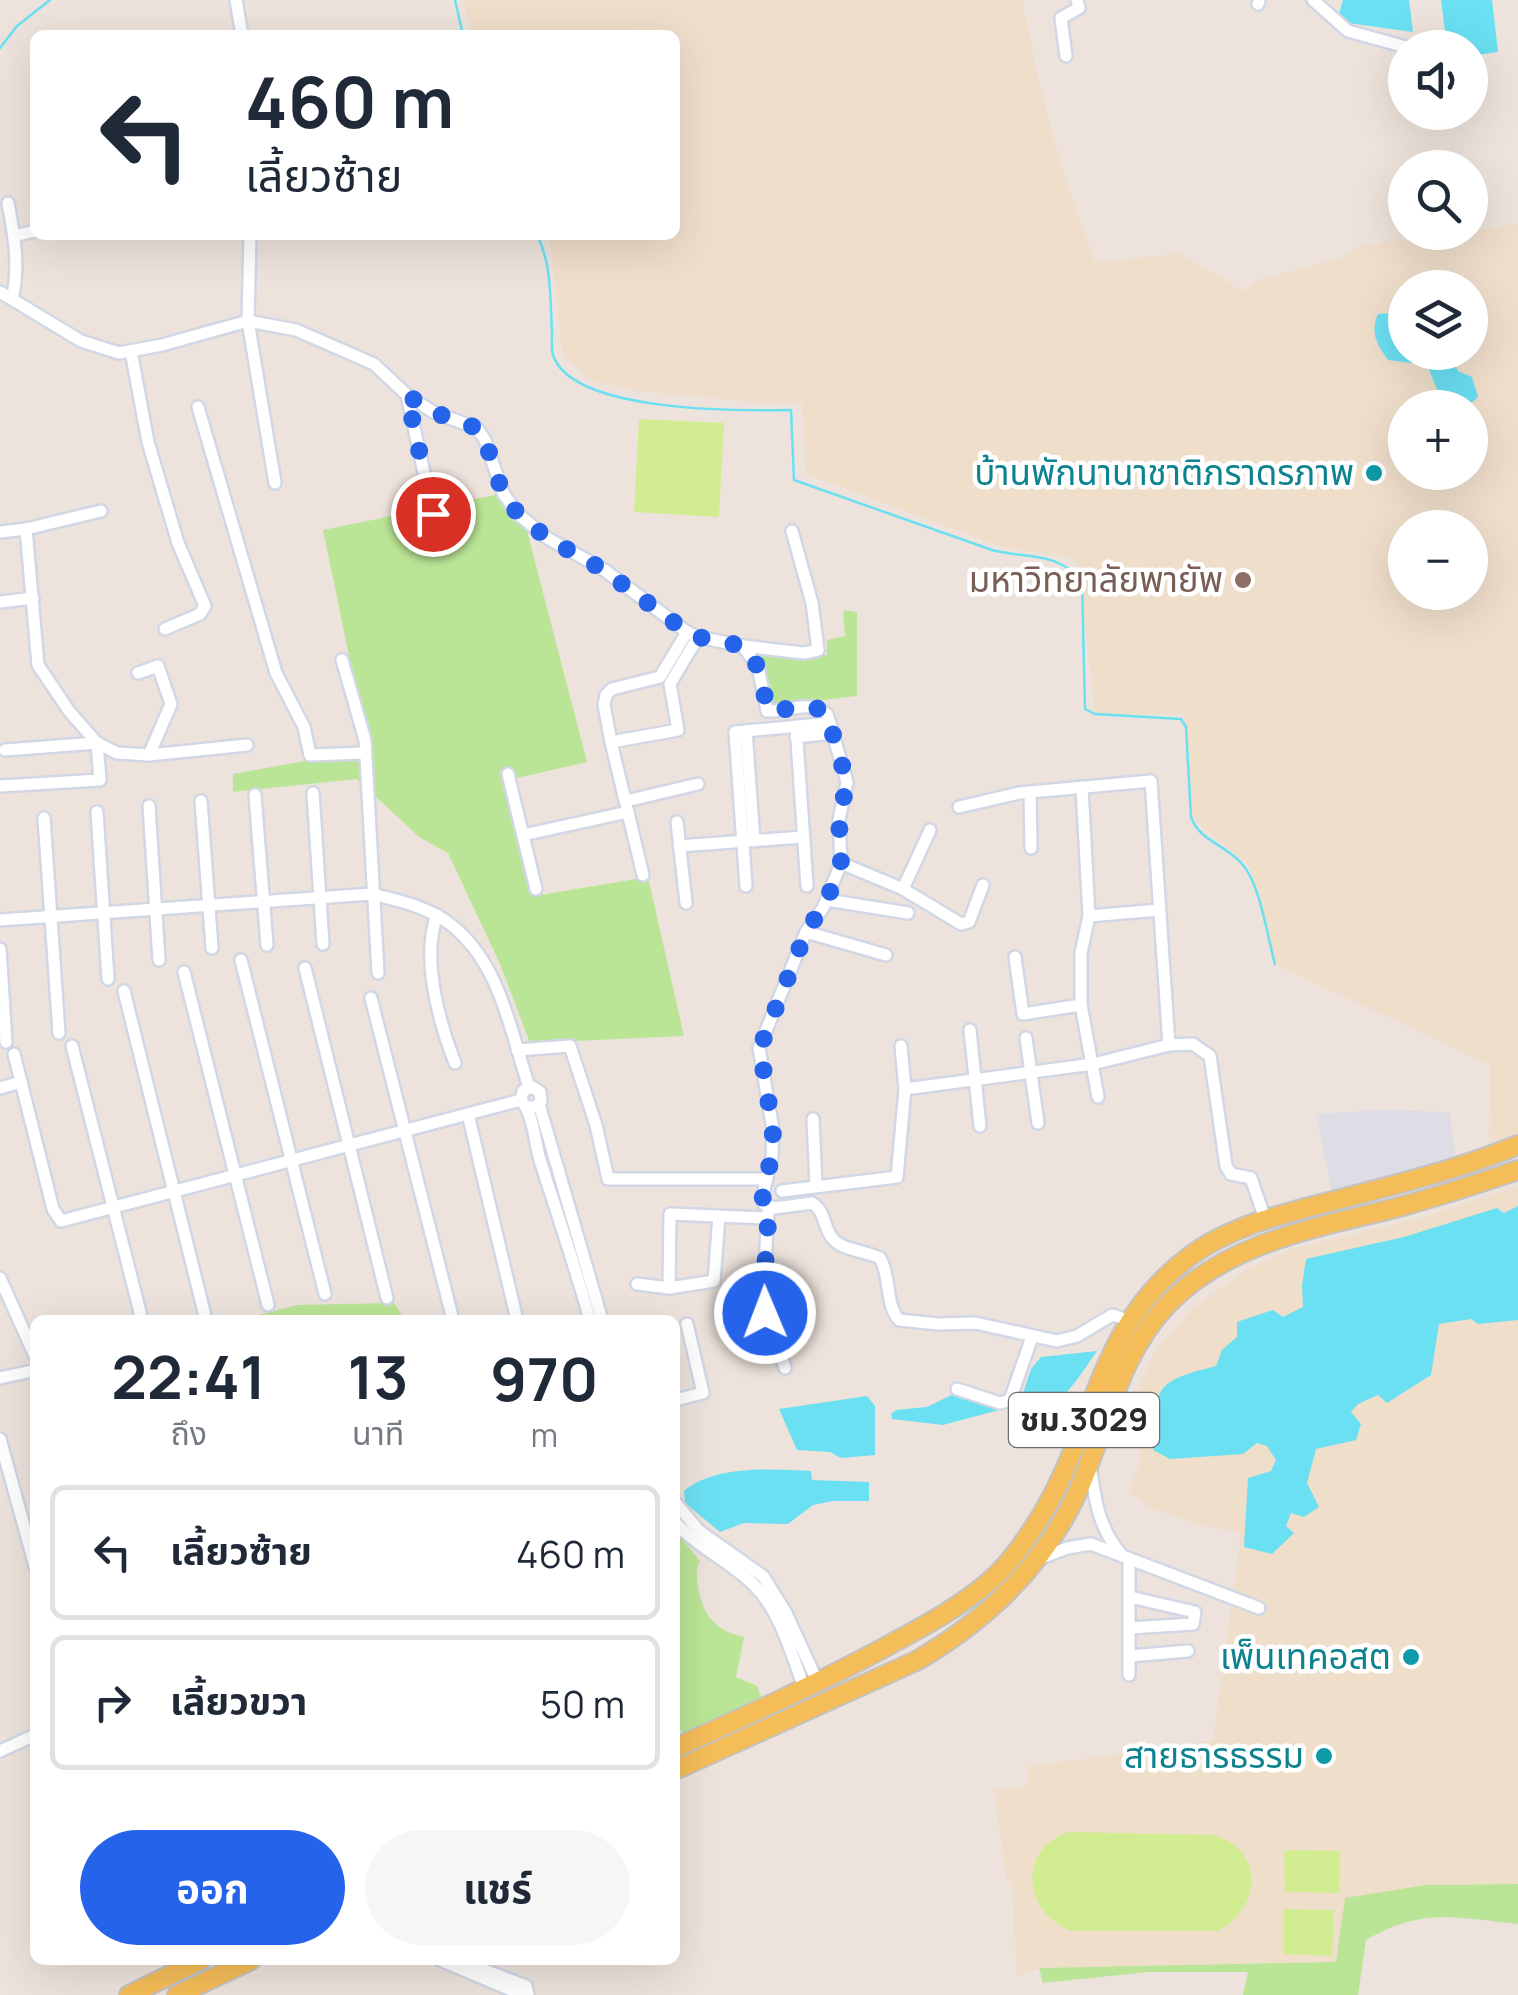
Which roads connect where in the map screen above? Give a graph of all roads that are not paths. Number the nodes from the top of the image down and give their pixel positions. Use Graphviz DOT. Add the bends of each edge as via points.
graph roads {
  1 [pos="236,0"];
  2 [pos="1078,0"];
  3 [pos="1314,0"];
  4 [pos="241,30"];
  5 [pos="1388,43"];
  6 [pos="1066,56"];
  7 [pos="8,203"];
  8 [pos="30,232"];
  9 [pos="14,236"];
  10 [pos="250,240"];
  11 [pos="0,292"];
  12 [pos="12,299"];
  13 [pos="248,320"];
  14 [pos="131,351"];
  15 [pos="407,395"];
  16 [pos="198,407"];
  17 [pos="275,483"];
  18 [pos="101,511"];
  19 [pos="433,514"];
  20 [pos="26,529"];
  21 [pos="792,531"];
  22 [pos="0,532"];
  23 [pos="33,598"];
  24 [pos="0,602"];
  25 [pos="165,629"];
  26 [pos="692,634"];
  27 [pos="743,646"];
  28 [pos="342,660"];
  29 [pos="138,673"];
  30 [pos="665,681"];
  31 [pos="832,728"];
  32 [pos="740,731"];
  33 [pos="796,731"];
  34 [pos="611,742"];
  35 [pos="97,743"];
  36 [pos="247,745"];
  37 [pos="5,750"];
  38 [pos="364,753"];
  39 [pos="149,756"];
  40 [pos="508,774"];
  41 [pos="698,784"];
  42 [pos="0,786"];
  43 [pos="1082,787"];
  44 [pos="1030,792"];
  45 [pos="313,794"];
  46 [pos="255,795"];
  47 [pos="201,800"];
  48 [pos="148,806"];
  49 [pos="627,806"];
  50 [pos="959,807"];
  51 [pos="97,812"];
  52 [pos="44,818"];
  53 [pos="677,822"];
  54 [pos="930,830"];
  55 [pos="523,835"];
  56 [pos="804,838"];
  57 [pos="754,842"];
  58 [pos="740,843"];
  59 [pos="679,846"];
  60 [pos="1031,848"];
  61 [pos="841,863"];
  62 [pos="643,875"];
  63 [pos="983,884"];
  64 [pos="746,886"];
  65 [pos="808,886"];
  66 [pos="903,888"];
  67 [pos="536,889"];
  68 [pos="372,894"];
  69 [pos="319,898"];
  70 [pos="827,900"];
  71 [pos="263,902"];
  72 [pos="686,902"];
  73 [pos="208,905"];
  74 [pos="156,909"];
  75 [pos="1160,910"];
  76 [pos="102,913"];
  77 [pos="908,914"];
  78 [pos="436,915"];
  79 [pos="50,916"];
  80 [pos="1089,916"];
  81 [pos="0,920"];
  82 [pos="806,932"];
  83 [pos="322,944"];
  84 [pos="267,945"];
  85 [pos="212,948"];
  86 [pos="0,949"];
  87 [pos="886,955"];
  88 [pos="1015,958"];
  89 [pos="159,960"];
  90 [pos="241,960"];
  91 [pos="304,968"];
  92 [pos="184,972"];
  93 [pos="378,973"];
  94 [pos="108,979"];
  95 [pos="124,991"];
  96 [pos="371,998"];
  97 [pos="1081,1005"];
  98 [pos="970,1030"];
  99 [pos="59,1032"];
  100 [pos="1026,1038"];
  101 [pos="6,1042"];
  102 [pos="1169,1045"];
  103 [pos="72,1046"];
  104 [pos="902,1046"];
  105 [pos="517,1050"];
  106 [pos="14,1054"];
  107 [pos="454,1063"];
  108 [pos="1093,1064"];
  109 [pos="1032,1072"];
  110 [pos="20,1082"];
  111 [pos="976,1082"];
  112 [pos="529,1087"];
  113 [pos="0,1088"];
  114 [pos="905,1090"];
  115 [pos="1098,1096"];
  116 [pos="530,1104"];
  117 [pos="468,1114"];
  118 [pos="813,1120"];
  119 [pos="1038,1123"];
  120 [pos="980,1126"];
  121 [pos="407,1130"];
  122 [pos="1518,1145"];
  123 [pos="350,1148"];
  124 [pos="292,1162"];
  125 [pos="1518,1170"];
  126 [pos="236,1177"];
  127 [pos="766,1179"];
  128 [pos="816,1185"];
  129 [pos="782,1191"];
  130 [pos="175,1192"];
  131 [pos="114,1208"];
  132 [pos="768,1213"];
  133 [pos="719,1216"];
  134 [pos="1265,1219"];
  135 [pos="0,1278"];
  136 [pos="637,1284"];
  137 [pos="669,1288"];
  138 [pos="325,1294"];
  139 [pos="387,1298"];
  140 [pos="268,1306"];
  141 [pos="592,1311"];
  142 [pos="141,1315"];
  143 [pos="205,1315"];
  144 [pos="452,1315"];
  145 [pos="515,1315"];
  146 [pos="1128,1320"];
  147 [pos="687,1324"];
  148 [pos="1032,1337"];
  149 [pos="30,1345"];
  150 [pos="785,1368"];
  151 [pos="30,1371"];
  152 [pos="0,1378"];
  153 [pos="958,1389"];
  154 [pos="680,1399"];
  155 [pos="0,1438"];
  156 [pos="1090,1461"];
  157 [pos="680,1508"];
  158 [pos="680,1528"];
  159 [pos="30,1548"];
  160 [pos="1126,1558"];
  161 [pos="1036,1560"];
  162 [pos="731,1561"];
  163 [pos="1130,1597"];
  164 [pos="1259,1608"];
  165 [pos="1130,1628"];
  166 [pos="1188,1651"];
  167 [pos="1130,1656"];
  168 [pos="1130,1675"];
  169 [pos="812,1686"];
  170 [pos="0,1732"];
  171 [pos="30,1737"];
  172 [pos="680,1746"];
  173 [pos="2,1750"];
  174 [pos="680,1768"];
  175 [pos="189,1965"];
  176 [pos="240,1965"];
  177 [pos="452,1965"];
  178 [pos="471,1965"];
  179 [pos="129,1995"];
  180 [pos="176,1995"];
  181 [pos="525,1995"];
  1 -- 4 [label="street"];
  2 -- 6 [label="street" via="1079,8 1061,18"];
  3 -- 5 [label="street" via="1348,31"];
  7 -- 9 [label="street"];
  8 -- 9 [label="street"];
  9 -- 12 [label="street"];
  10 -- 13 [label="street"];
  11 -- 12 [label="street"];
  12 -- 14 [label="street" via="81,341"];
  13 -- 14 [label="street"];
  13 -- 15 [label="street" via="296,330 374,364"];
  13 -- 17 [label="street"];
  14 -- 25 [label="street" via="148,442 178,544 205,606"];
  15 -- 19 [label="street"];
  15 -- 26 [label="street" via="477,428 518,514"];
  16 -- 38 [label="street" via="276,673 304,727 310,755"];
  18 -- 20 [label="street"];
  20 -- 22 [label="street"];
  20 -- 23 [label="street"];
  21 -- 27 [label="street" via="818,650"];
  23 -- 24 [label="street"];
  23 -- 35 [label="street" via="38,666"];
  26 -- 27 [label="street"];
  26 -- 30 [label="street"];
  27 -- 31 [label="street" via="758,667 768,710 818,707"];
  28 -- 38 [label="street"];
  29 -- 39 [label="street" via="158,666 170,696"];
  30 -- 34 [label="street" via="606,694"];
  30 -- 34 [label="street" via="678,730"];
  31 -- 33 [label="street"];
  31 -- 61 [label="street" via="847,782 839,820"];
  32 -- 33 [label="street"];
  32 -- 57 [label="street"];
  32 -- 58 [label="street"];
  33 -- 56 [label="street"];
  34 -- 49 [label="street"];
  35 -- 37 [label="street"];
  35 -- 39 [label="street"];
  35 -- 42 [label="street" via="100,780"];
  36 -- 39 [label="street"];
  38 -- 68 [label="street"];
  40 -- 55 [label="street"];
  41 -- 49 [label="street"];
  43 -- 44 [label="street"];
  43 -- 75 [label="street" via="1150,781"];
  43 -- 80 [label="street"];
  44 -- 50 [label="street"];
  44 -- 60 [label="street"];
  45 -- 69 [label="street"];
  46 -- 71 [label="street"];
  47 -- 73 [label="street"];
  48 -- 74 [label="street"];
  49 -- 55 [label="street"];
  49 -- 62 [label="street"];
  51 -- 76 [label="street"];
  52 -- 79 [label="street"];
  53 -- 59 [label="street"];
  54 -- 66 [label="street"];
  55 -- 67 [label="street"];
  56 -- 57 [label="street"];
  56 -- 65 [label="street"];
  57 -- 58 [label="street"];
  58 -- 59 [label="street"];
  58 -- 64 [label="street"];
  59 -- 72 [label="street"];
  61 -- 66 [label="street"];
  61 -- 70 [label="street"];
  63 -- 66 [label="street" via="964,924"];
  68 -- 69 [label="street"];
  68 -- 78 [label="street"];
  68 -- 93 [label="street"];
  69 -- 71 [label="street"];
  69 -- 83 [label="street"];
  70 -- 77 [label="street"];
  70 -- 82 [label="street"];
  71 -- 73 [label="street"];
  71 -- 84 [label="street"];
  73 -- 74 [label="street"];
  73 -- 85 [label="street"];
  74 -- 76 [label="street"];
  74 -- 89 [label="street"];
  75 -- 80 [label="street"];
  75 -- 102 [label="street"];
  76 -- 79 [label="street"];
  76 -- 94 [label="street"];
  78 -- 105 [label="street" via="463,935 488,970"];
  78 -- 107 [label="street" via="431,931 437,1016"];
  79 -- 81 [label="street"];
  79 -- 99 [label="street"];
  80 -- 97 [label="street"];
  82 -- 87 [label="street"];
  82 -- 127 [label="street" via="760,1048 773,1130"];
  86 -- 101 [label="street"];
  88 -- 97 [label="street" via="1023,1014"];
  90 -- 124 [label="street"];
  91 -- 123 [label="street"];
  92 -- 126 [label="street"];
  95 -- 130 [label="street"];
  96 -- 121 [label="street"];
  97 -- 108 [label="street"];
  98 -- 111 [label="street"];
  100 -- 109 [label="street"];
  102 -- 108 [label="street"];
  102 -- 134 [label="street" via="1193,1044 1210,1056 1222,1156 1232,1174 1252,1178"];
  103 -- 131 [label="street"];
  104 -- 114 [label="street"];
  105 -- 112 [label="street"];
  105 -- 127 [label="street" via="570,1046 608,1179"];
  106 -- 110 [label="street"];
  108 -- 109 [label="street"];
  108 -- 115 [label="street"];
  109 -- 111 [label="street"];
  109 -- 119 [label="street"];
  110 -- 113 [label="street"];
  110 -- 131 [label="street" via="61,1221"];
  111 -- 114 [label="street"];
  111 -- 120 [label="street"];
  112 -- 116 [label="street" via="523,1091"];
  112 -- 116 [label="street" via="540,1092"];
  114 -- 128 [label="street" via="897,1177"];
  116 -- 117 [label="street"];
  116 -- 141 [label="street" via="539,1156 563,1206"];
  117 -- 121 [label="street"];
  117 -- 145 [label="street"];
  118 -- 128 [label="street"];
  121 -- 123 [label="street"];
  121 -- 144 [label="street"];
  122 -- 134 [label="main road, ชม.3029"];
  123 -- 124 [label="street"];
  123 -- 139 [label="street"];
  124 -- 126 [label="street"];
  124 -- 138 [label="street"];
  125 -- 156 [label="main road, ชม.3029" via="1252,1248 1204,1274 1147,1330 1118,1384"];
  126 -- 130 [label="street"];
  126 -- 140 [label="street"];
  127 -- 132 [label="street"];
  128 -- 129 [label="street"];
  130 -- 131 [label="street"];
  130 -- 143 [label="street"];
  131 -- 142 [label="street"];
  132 -- 133 [label="street"];
  132 -- 148 [label="street" via="812,1203 823,1210 836,1243 880,1258 899,1320 961,1322"];
  132 -- 150 [label="street" via="763,1298"];
  133 -- 137 [label="street" via="714,1280"];
  133 -- 137 [label="street" via="670,1214"];
  134 -- 146 [label="main road, ชม.3029" via="1190,1255"];
  135 -- 149 [label="street"];
  136 -- 137 [label="street"];
  146 -- 148 [label="street" via="1112,1315 1068,1339"];
  146 -- 169 [label="main road, ชม.3029" via="1065,1471 1015,1554 954,1609"];
  147 -- 154 [label="street" via="703,1393"];
  148 -- 153 [label="street" via="1007,1402"];
  151 -- 152 [label="street"];
  155 -- 159 [label="street"];
  156 -- 160 [label="street" via="1096,1509 1108,1539"];
  156 -- 161 [label="main road, ชม.3029"];
  157 -- 162 [label="street"];
  158 -- 162 [label="street"];
  160 -- 161 [label="street" via="1091,1544"];
  160 -- 163 [label="street"];
  160 -- 164 [label="street"];
  161 -- 174 [label="main road, ชม.3029" via="977,1622 918,1660"];
  162 -- 169 [label="street" via="764,1598"];
  163 -- 165 [label="street"];
  163 -- 165 [label="street" via="1194,1612 1193,1624"];
  165 -- 167 [label="street"];
  166 -- 167 [label="street"];
  167 -- 168 [label="street"];
  169 -- 172 [label="main road, ชม.3029"];
  170 -- 173 [label="street"];
  171 -- 173 [label="street"];
  175 -- 179 [label="main road"];
  176 -- 180 [label="main road"];
  177 -- 181 [label="street"];
  178 -- 181 [label="street" via="526,1986"];
}
